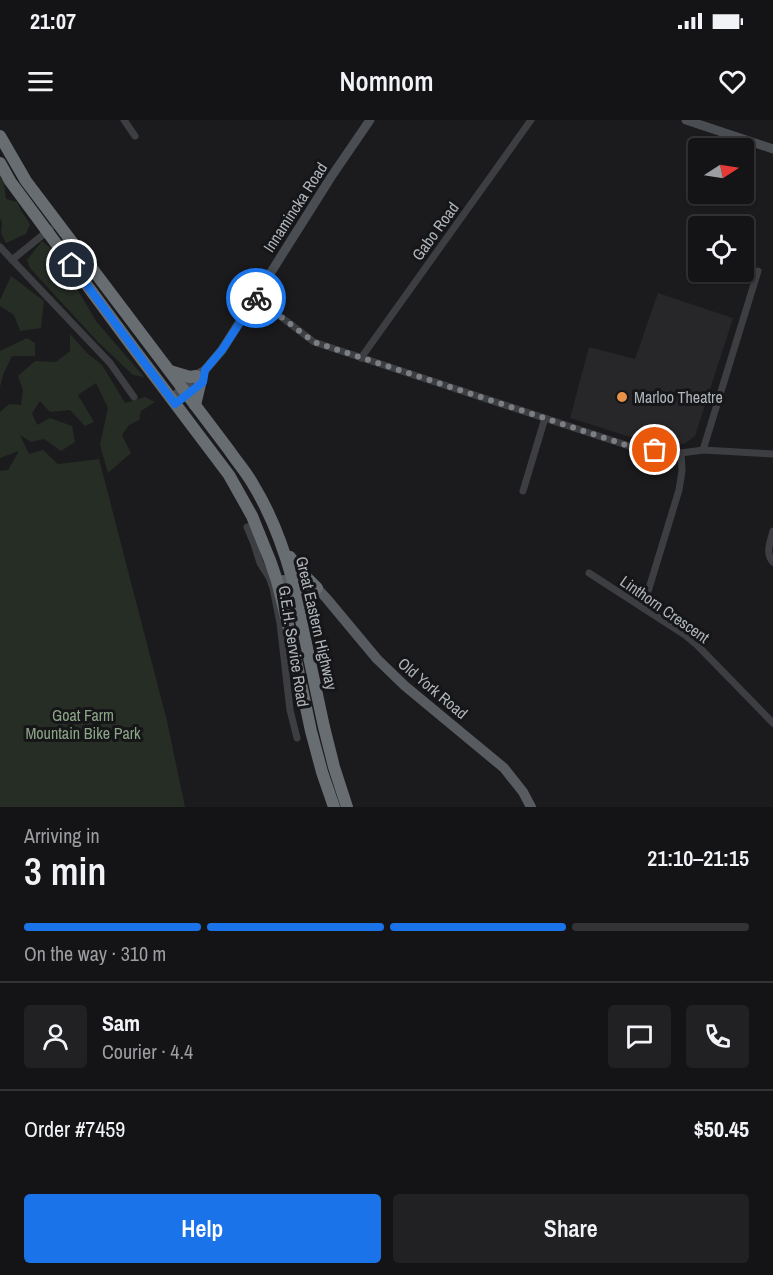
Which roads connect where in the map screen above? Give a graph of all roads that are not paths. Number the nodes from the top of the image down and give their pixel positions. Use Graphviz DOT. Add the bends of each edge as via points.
graph roads {
  1 [pos="124,120"];
  2 [pos="370,120"];
  3 [pos="531,120"];
  4 [pos="686,120"];
  5 [pos="0,136"];
  6 [pos="135,136"];
  7 [pos="773,149"];
  8 [pos="0,163"];
  9 [pos="52,227"];
  10 [pos="0,248"];
  11 [pos="12,260"];
  12 [pos="758,271"];
  13 [pos="255,297"];
  14 [pos="361,358"];
  15 [pos="170,371"];
  16 [pos="200,377"];
  17 [pos="185,391"];
  18 [pos="134,397"];
  19 [pos="173,401"];
  20 [pos="195,405"];
  21 [pos="545,418"];
  22 [pos="703,450"];
  23 [pos="681,453"];
  24 [pos="773,454"];
  25 [pos="523,491"];
  26 [pos="247,527"];
  27 [pos="773,531"];
  28 [pos="278,537"];
  29 [pos="258,542"];
  30 [pos="773,562"];
  31 [pos="589,573"];
  32 [pos="293,584"];
  33 [pos="278,586"];
  34 [pos="317,588"];
  35 [pos="643,608"];
  36 [pos="299,610"];
  37 [pos="773,723"];
  38 [pos="297,738"];
  39 [pos="333,807"];
  40 [pos="347,807"];
  41 [pos="531,807"];
  1 -- 6 [label="street"];
  2 -- 13 [label="main road, Innamincka Road"];
  3 -- 14 [label="street, Gabo Road"];
  4 -- 7 [label="main road"];
  5 -- 9 [label="highway, Great Eastern Highway"];
  8 -- 9 [label="highway, Great Eastern Highway" via="10,182"];
  9 -- 11 [label="street"];
  9 -- 15 [label="highway, Great Eastern Highway"];
  9 -- 19 [label="highway, Great Eastern Highway"];
  10 -- 11 [label="street"];
  11 -- 18 [label="street" via="110,363"];
  12 -- 22 [label="street"];
  13 -- 14 [label="street" via="314,342"];
  13 -- 16 [label="main road, Innamincka Road"];
  14 -- 21 [label="street"];
  15 -- 16 [label="highway"];
  15 -- 17 [label="highway, Great Eastern Highway"];
  16 -- 17 [label="main road, Innamincka Road"];
  16 -- 20 [label="highway"];
  17 -- 19 [label="main road, Innamincka Road"];
  17 -- 20 [label="highway, Great Eastern Highway"];
  19 -- 29 [label="highway, Great Eastern Highway" via="229,475 252,516"];
  20 -- 28 [label="highway, Great Eastern Highway" via="253,485"];
  21 -- 23 [label="street" via="629,446"];
  21 -- 25 [label="street"];
  22 -- 23 [label="street"];
  22 -- 24 [label="street"];
  23 -- 35 [label="street" via="679,490"];
  26 -- 29 [label="street, G.E.H. Service Road"];
  27 -- 30 [label="street" via="768,551"];
  28 -- 29 [label="street"];
  28 -- 32 [label="highway, Great Eastern Highway"];
  28 -- 34 [label="highway" via="292,562"];
  29 -- 33 [label="highway, Great Eastern Highway"];
  29 -- 38 [label="street, G.E.H. Service Road" via="260,563 269,577 280,623"];
  31 -- 35 [label="street, Linthorn Crescent"];
  32 -- 33 [label="main road"];
  32 -- 34 [label="main road" via="308,591"];
  32 -- 36 [label="highway, Great Eastern Highway"];
  33 -- 39 [label="highway, Great Eastern Highway"];
  34 -- 36 [label="highway"];
  34 -- 41 [label="main road, Old York Road" via="405,686 504,768"];
  35 -- 37 [label="street, Linthorn Crescent" via="697,645"];
  36 -- 40 [label="highway, Great Eastern Highway" via="326,737"];
}
